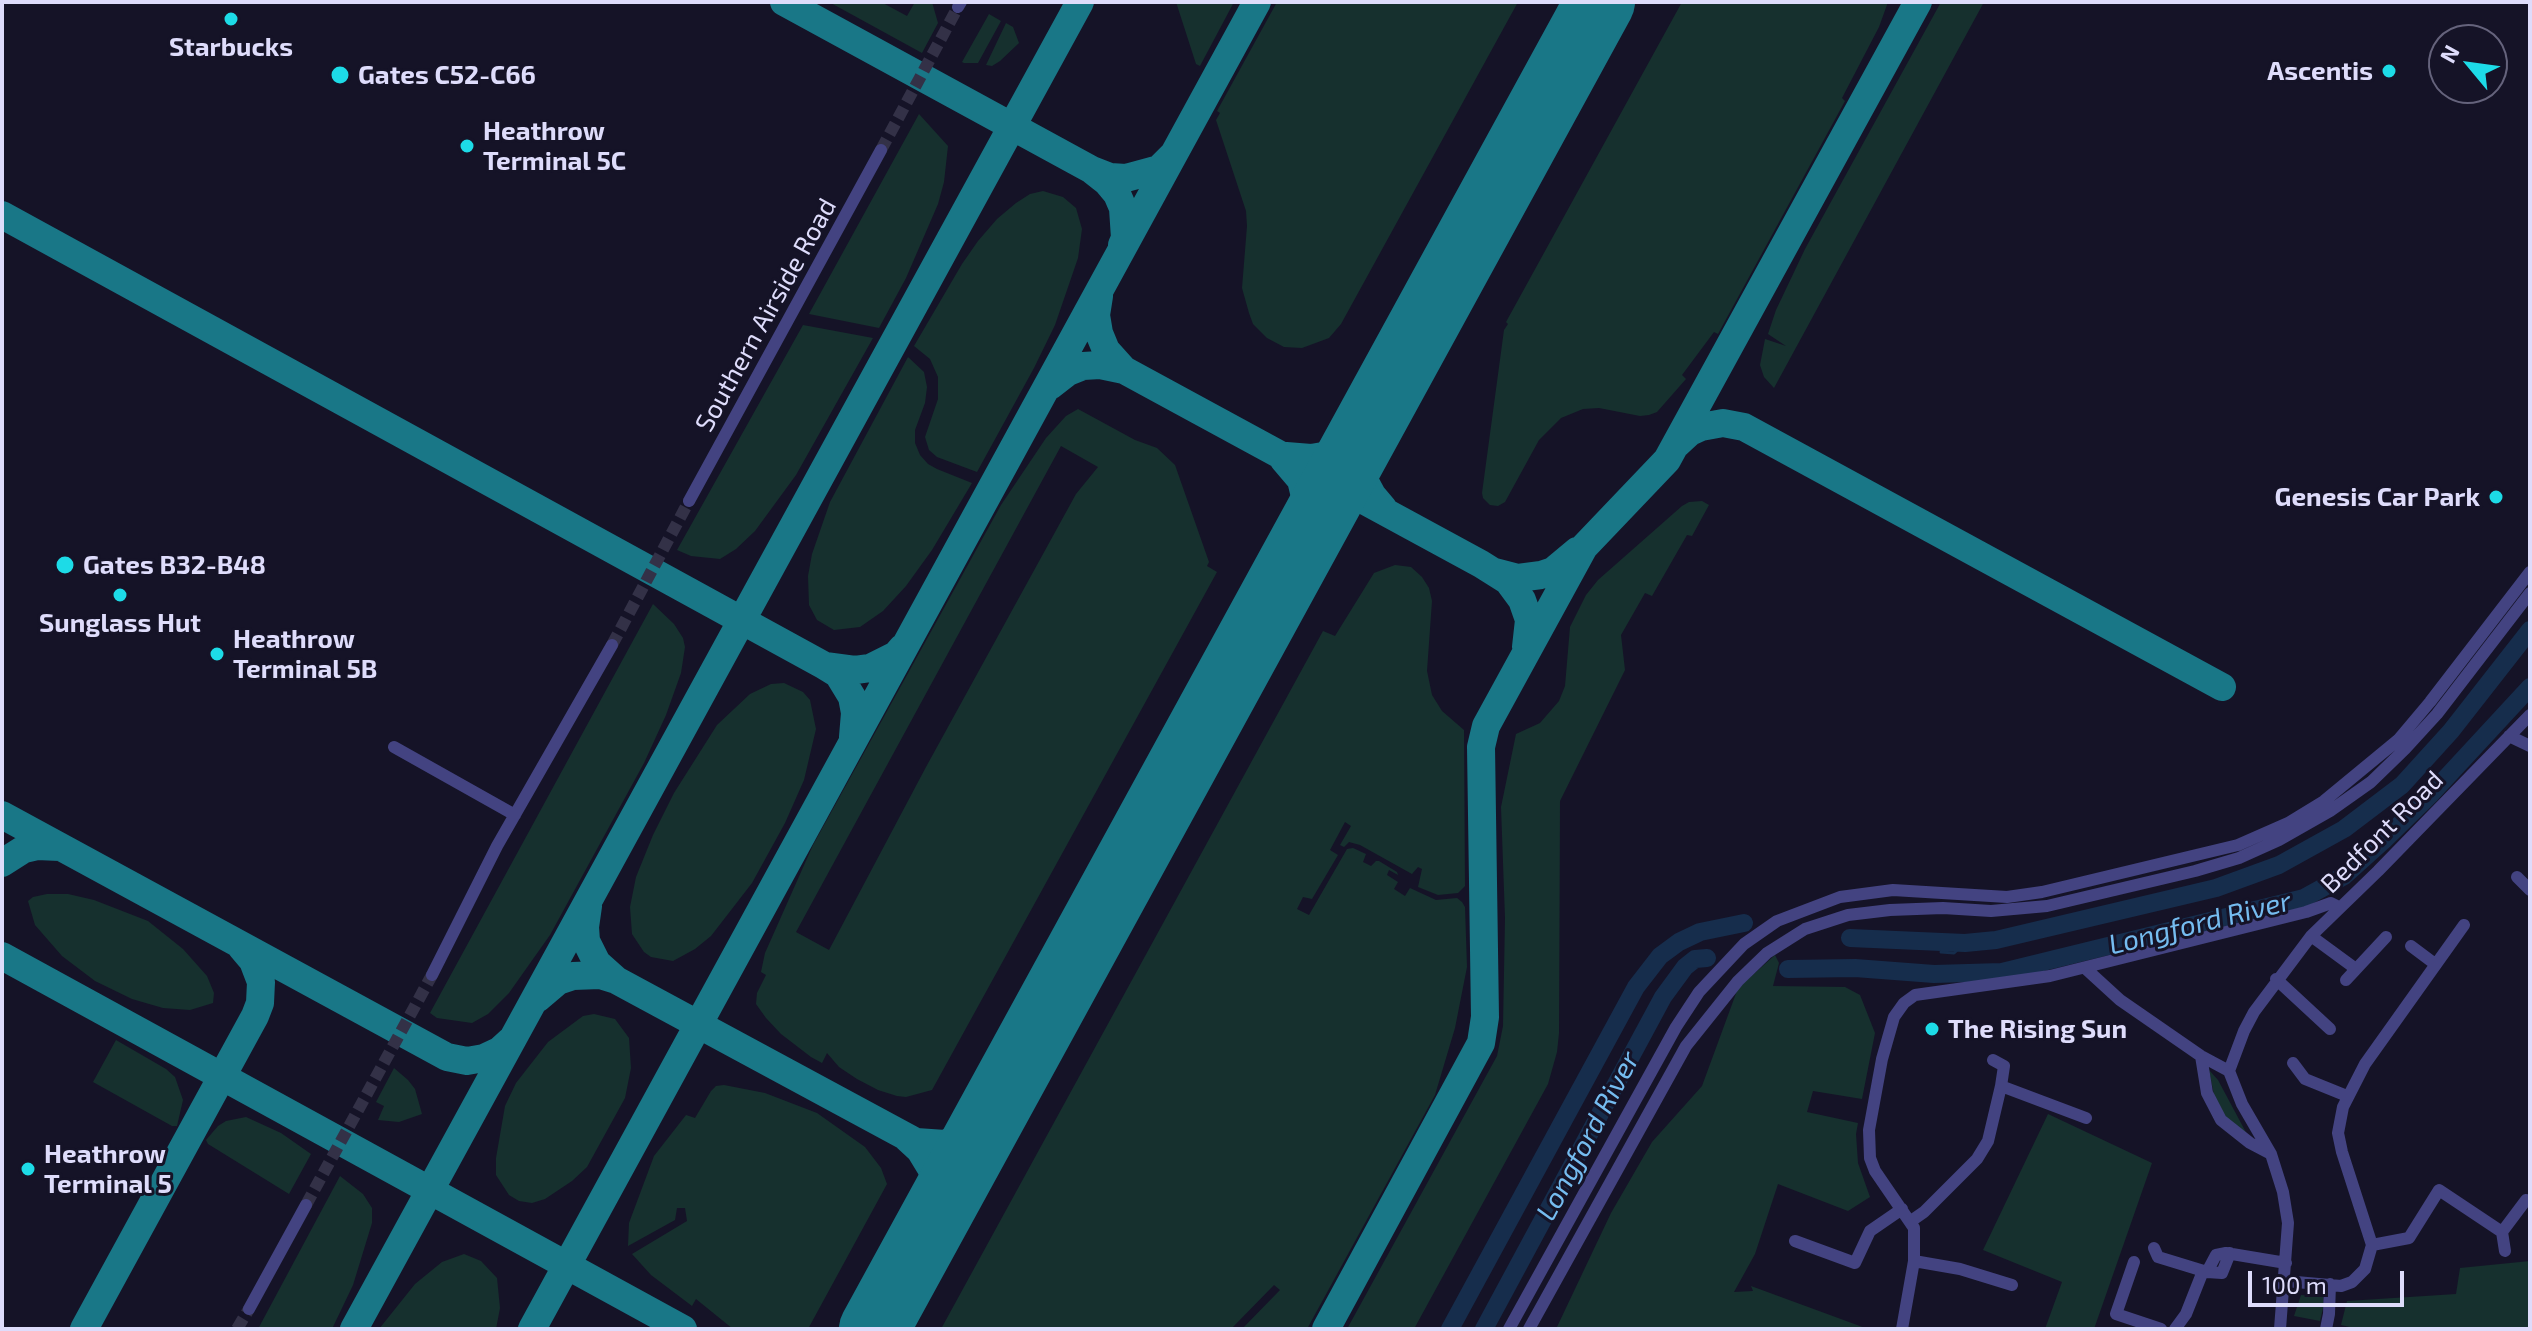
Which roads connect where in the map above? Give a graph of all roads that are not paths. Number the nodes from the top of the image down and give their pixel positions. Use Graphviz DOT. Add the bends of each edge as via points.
graph roads {
  1 [pos="881,150"];
  2 [pos="689,501"];
  3 [pos="2530,572"];
  4 [pos="2530,593"];
  5 [pos="612,645"];
  6 [pos="2530,715"];
  7 [pos="2509,736"];
  8 [pos="2530,746"];
  9 [pos="394,747"];
  10 [pos="515,815"];
  11 [pos="2517,877"];
  12 [pos="2530,890"];
  13 [pos="2339,907"];
  14 [pos="2464,925"];
  15 [pos="2311,936"];
  16 [pos="2386,937"];
  17 [pos="2411,946"];
  18 [pos="2435,964"];
  19 [pos="2085,968"];
  20 [pos="2356,969"];
  21 [pos="432,975"];
  22 [pos="2276,979"];
  23 [pos="2346,980"];
  24 [pos="2330,1029"];
  25 [pos="2201,1056"];
  26 [pos="1993,1060"];
  27 [pos="2293,1063"];
  28 [pos="2229,1071"];
  29 [pos="2001,1086"];
  30 [pos="2347,1096"];
  31 [pos="2086,1118"];
  32 [pos="2271,1154"];
  33 [pos="2526,1200"];
  34 [pos="306,1205"];
  35 [pos="1902,1209"];
  36 [pos="1911,1221"];
  37 [pos="2502,1232"];
  38 [pos="1795,1241"];
  39 [pos="2372,1245"];
  40 [pos="2154,1248"];
  41 [pos="2505,1251"];
  42 [pos="1914,1261"];
  43 [pos="2134,1262"];
  44 [pos="2286,1263"];
  45 [pos="2205,1272"];
  46 [pos="2285,1281"];
  47 [pos="2330,1284"];
  48 [pos="2012,1285"];
  49 [pos="249,1309"];
  50 [pos="1509,1329"];
  51 [pos="1529,1329"];
  52 [pos="1902,1329"];
  53 [pos="2161,1329"];
  54 [pos="2175,1329"];
  55 [pos="2280,1329"];
  56 [pos="2326,1329"];
  1 -- 2 [label="street, Southern Airside Road"];
  3 -- 50 [label="street" via="2398,740 2324,801 2288,823 2224,849 2042,892 2007,897 1893,890 1840,897 1777,921 1744,944 1699,992 1676,1027"];
  4 -- 51 [label="street" via="2405,749 2371,782 2279,840 2195,871 2047,906 1848,915 1805,929 1767,953 1686,1046"];
  5 -- 10 [label="street"];
  6 -- 7 [label="street, Bedfont Road"];
  7 -- 8 [label="street"];
  7 -- 13 [label="street, Bedfont Road"];
  9 -- 10 [label="street"];
  10 -- 21 [label="street"];
  11 -- 12 [label="street"];
  13 -- 15 [label="street, Bedfont Road"];
  13 -- 19 [label="street" via="2331,903"];
  14 -- 18 [label="street"];
  15 -- 20 [label="street"];
  15 -- 22 [label="street, Bedfont Road"];
  16 -- 20 [label="street"];
  17 -- 18 [label="street"];
  18 -- 30 [label="street"];
  19 -- 25 [label="street" via="2120,1000"];
  19 -- 35 [label="street" via="1915,995 1904,1003 1894,1017 1882,1059 1869,1130 1875,1171"];
  20 -- 23 [label="street"];
  22 -- 24 [label="street"];
  22 -- 28 [label="street, Bedfont Road" via="2244,1031"];
  25 -- 28 [label="street"];
  25 -- 32 [label="street" via="2207,1093 2221,1120"];
  26 -- 29 [label="street" via="2004,1066"];
  27 -- 30 [label="street" via="2305,1079"];
  28 -- 32 [label="street"];
  29 -- 31 [label="street"];
  29 -- 36 [label="street" via="1988,1141 1977,1159"];
  30 -- 39 [label="street" via="2338,1133"];
  32 -- 44 [label="street" via="2288,1223"];
  33 -- 37 [label="street"];
  34 -- 49 [label="street"];
  35 -- 36 [label="street"];
  35 -- 38 [label="street" via="1870,1231 1853,1269"];
  36 -- 42 [label="street"];
  37 -- 39 [label="street" via="2439,1190 2409,1238"];
  37 -- 41 [label="street"];
  39 -- 47 [label="street" via="2358,1278 2347,1285"];
  40 -- 45 [label="street" via="2158,1257"];
  42 -- 48 [label="street"];
  42 -- 52 [label="street"];
  43 -- 53 [label="street" via="2116,1314"];
  44 -- 45 [label="street" via="2230,1253 2216,1255"];
  44 -- 46 [label="street"];
  45 -- 54 [label="street"];
  46 -- 47 [label="street"];
  46 -- 55 [label="street"];
  47 -- 56 [label="street"];
}
